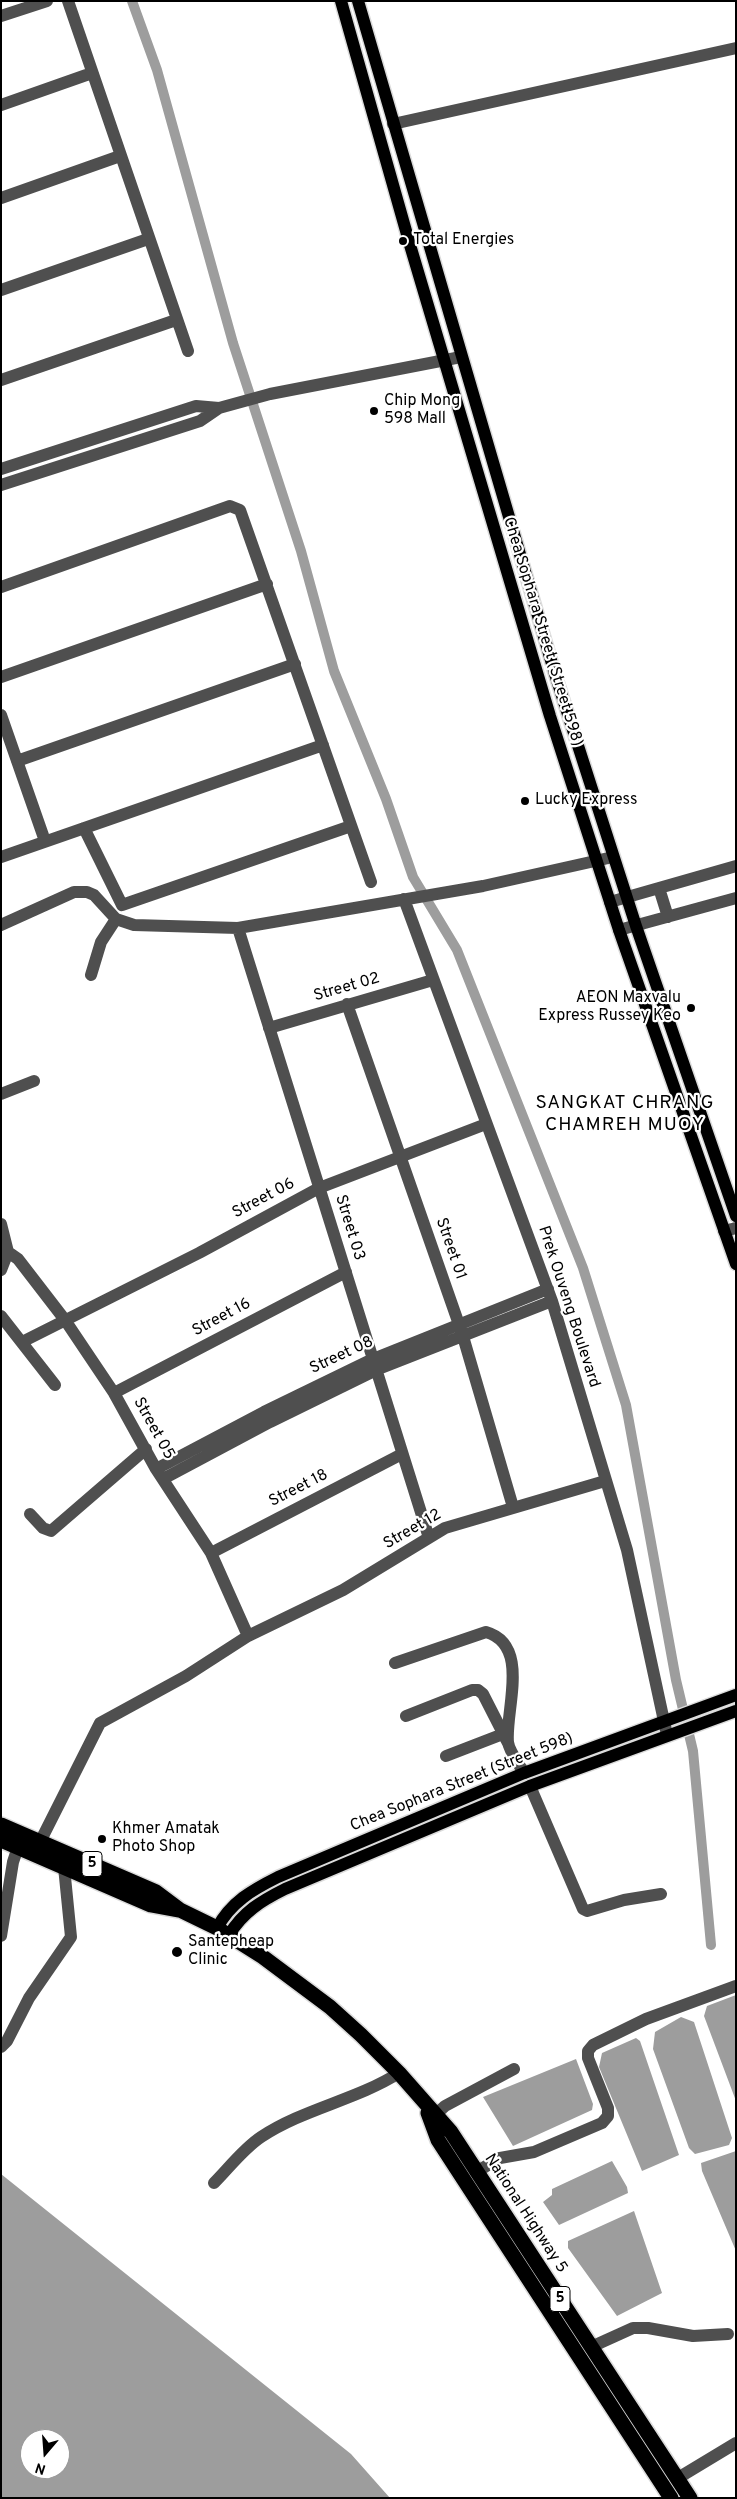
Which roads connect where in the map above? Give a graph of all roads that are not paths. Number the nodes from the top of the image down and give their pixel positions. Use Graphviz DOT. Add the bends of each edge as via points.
graph roads {
  1 [pos="47,1"];
  2 [pos="68,1"];
  3 [pos="342,1"];
  4 [pos="358,1"];
  5 [pos="1,16"];
  6 [pos="736,48"];
  7 [pos="92,73"];
  8 [pos="1,104"];
  9 [pos="393,124"];
  10 [pos="120,156"];
  11 [pos="1,198"];
  12 [pos="148,239"];
  13 [pos="1,290"];
  14 [pos="176,320"];
  15 [pos="188,351"];
  16 [pos="461,357"];
  17 [pos="445,361"];
  18 [pos="1,380"];
  19 [pos="219,408"];
  20 [pos="157,419"];
  21 [pos="163,433"];
  22 [pos="87,442"];
  23 [pos="92,456"];
  24 [pos="1,469"];
  25 [pos="1,486"];
  26 [pos="267,584"];
  27 [pos="1,587"];
  28 [pos="295,664"];
  29 [pos="1,677"];
  30 [pos="558,684"];
  31 [pos="542,689"];
  32 [pos="1,715"];
  33 [pos="323,745"];
  34 [pos="17,761"];
  35 [pos="351,826"];
  36 [pos="84,828"];
  37 [pos="45,841"];
  38 [pos="1,857"];
  39 [pos="613,857"];
  40 [pos="597,862"];
  41 [pos="736,866"];
  42 [pos="371,882"];
  43 [pos="659,888"];
  44 [pos="627,898"];
  45 [pos="736,898"];
  46 [pos="408,899"];
  47 [pos="610,902"];
  48 [pos="668,917"];
  49 [pos="116,919"];
  50 [pos="1,925"];
  51 [pos="636,926"];
  52 [pos="238,928"];
  53 [pos="619,930"];
  54 [pos="91,975"];
  55 [pos="434,980"];
  56 [pos="347,1004"];
  57 [pos="269,1028"];
  58 [pos="34,1081"];
  59 [pos="1,1094"];
  60 [pos="486,1124"];
  61 [pos="400,1156"];
  62 [pos="725,1185"];
  63 [pos="319,1188"];
  64 [pos="710,1190"];
  65 [pos="736,1216"];
  66 [pos="1,1224"];
  67 [pos="730,1230"];
  68 [pos="8,1252"];
  69 [pos="736,1263"];
  70 [pos="1,1270"];
  71 [pos="346,1272"];
  72 [pos="550,1295"];
  73 [pos="1,1316"];
  74 [pos="65,1320"];
  75 [pos="461,1330"];
  76 [pos="22,1342"];
  77 [pos="374,1364"];
  78 [pos="55,1386"];
  79 [pos="114,1393"];
  80 [pos="146,1449"];
  81 [pos="402,1454"];
  82 [pos="160,1474"];
  83 [pos="605,1481"];
  84 [pos="513,1507"];
  85 [pos="30,1514"];
  86 [pos="429,1538"];
  87 [pos="211,1554"];
  88 [pos="248,1636"];
  89 [pos="395,1663"];
  90 [pos="736,1695"];
  91 [pos="736,1710"];
  92 [pos="406,1716"];
  93 [pos="667,1720"];
  94 [pos="670,1734"];
  95 [pos="506,1738"];
  96 [pos="446,1756"];
  97 [pos="524,1773"];
  98 [pos="530,1786"];
  99 [pos="1,1825"];
  100 [pos="1,1840"];
  101 [pos="40,1842"];
  102 [pos="18,1847"];
  103 [pos="330,1854"];
  104 [pos="64,1867"];
  105 [pos="336,1868"];
  106 [pos="661,1894"];
  107 [pos="180,1910"];
  108 [pos="223,1932"];
  109 [pos="1,1936"];
  110 [pos="736,1986"];
  111 [pos="1,2047"];
  112 [pos="514,2069"];
  113 [pos="401,2075"];
  114 [pos="430,2110"];
  115 [pos="476,2172"];
  116 [pos="214,2183"];
  117 [pos="728,2334"];
  118 [pos="592,2347"];
  119 [pos="736,2443"];
  120 [pos="678,2478"];
  121 [pos="670,2498"];
  122 [pos="690,2498"];
  1 -- 5 [label="street"];
  2 -- 7 [label="street"];
  3 -- 17 [label="main road, Chea Sophara Street (Street 598)"];
  4 -- 9 [label="main road, Chea Sophara Street (Street 598)"];
  6 -- 9 [label="street"];
  7 -- 8 [label="street"];
  7 -- 10 [label="street"];
  9 -- 16 [label="main road, Chea Sophara Street (Street 598)"];
  10 -- 11 [label="street"];
  10 -- 12 [label="street"];
  12 -- 13 [label="street"];
  12 -- 14 [label="street"];
  14 -- 15 [label="street"];
  14 -- 18 [label="street"];
  16 -- 17 [label="street"];
  16 -- 30 [label="main road, Chea Sophara Street (Street 598)"];
  17 -- 19 [label="street" via="270,394"];
  17 -- 31 [label="main road, Chea Sophara Street (Street 598)"];
  19 -- 20 [label="street" via="196,406"];
  19 -- 21 [label="street" via="200,421"];
  20 -- 21 [label="street"];
  20 -- 22 [label="street"];
  21 -- 23 [label="street"];
  22 -- 23 [label="street"];
  22 -- 24 [label="street"];
  23 -- 25 [label="street"];
  26 -- 27 [label="street" via="240,510 230,506"];
  26 -- 28 [label="street"];
  26 -- 29 [label="street"];
  28 -- 33 [label="street"];
  28 -- 34 [label="street"];
  30 -- 31 [label="main road"];
  30 -- 39 [label="main road, Chea Sophara Street (Street 598)"];
  31 -- 40 [label="main road, Chea Sophara Street (Street 598)"];
  32 -- 34 [label="street"];
  33 -- 35 [label="street"];
  33 -- 36 [label="street"];
  34 -- 37 [label="street"];
  35 -- 36 [label="street" via="122,905"];
  35 -- 42 [label="street"];
  36 -- 37 [label="street"];
  37 -- 38 [label="street"];
  39 -- 40 [label="street"];
  39 -- 44 [label="main road, Chea Sophara Street (Street 598)"];
  40 -- 46 [label="street"];
  40 -- 47 [label="main road, Chea Sophara Street (Street 598)"];
  41 -- 43 [label="street"];
  43 -- 44 [label="street"];
  43 -- 48 [label="street"];
  44 -- 47 [label="street"];
  44 -- 51 [label="main road, Chea Sophara Street (Street 598)"];
  45 -- 48 [label="street"];
  46 -- 52 [label="street"];
  46 -- 55 [label="street, Prek Ouveng Boulevard"];
  47 -- 53 [label="main road, Chea Sophara Street (Street 598)"];
  48 -- 51 [label="street"];
  49 -- 50 [label="street" via="94,896 87,892 74,892"];
  49 -- 52 [label="street" via="134,925"];
  49 -- 54 [label="street" via="101,942"];
  51 -- 53 [label="street"];
  51 -- 62 [label="main road, Chea Sophara Street (Street 598)"];
  52 -- 57 [label="street, Street 03"];
  53 -- 64 [label="main road, Chea Sophara Street (Street 598)"];
  55 -- 56 [label="street, Street 02"];
  55 -- 60 [label="street, Prek Ouveng Boulevard"];
  56 -- 57 [label="street, Street 02"];
  56 -- 61 [label="street, Street 01"];
  57 -- 63 [label="street, Street 03"];
  58 -- 59 [label="street"];
  60 -- 61 [label="street, Street 06"];
  60 -- 72 [label="street, Prek Ouveng Boulevard"];
  61 -- 63 [label="street, Street 06"];
  61 -- 75 [label="street, Street 01"];
  62 -- 64 [label="main road"];
  62 -- 65 [label="main road, Chea Sophara Street (Street 598)"];
  63 -- 71 [label="street, Street 03"];
  63 -- 74 [label="street, Street 06"];
  64 -- 67 [label="main road, Chea Sophara Street (Street 598)"];
  66 -- 68 [label="street"];
  67 -- 69 [label="main road, Chea Sophara Street (Street 598)"];
  68 -- 70 [label="street"];
  68 -- 74 [label="street, Street 05" via="18,1258"];
  71 -- 77 [label="street, Street 03"];
  71 -- 79 [label="street, Street 16"];
  72 -- 75 [label="street"];
  72 -- 83 [label="street, Prek Ouveng Boulevard"];
  73 -- 76 [label="street"];
  74 -- 76 [label="street, Street 06"];
  74 -- 79 [label="street, Street 05"];
  75 -- 77 [label="street"];
  75 -- 84 [label="street, Street 01"];
  76 -- 78 [label="street"];
  77 -- 81 [label="street, Street 03"];
  77 -- 82 [label="street"];
  79 -- 80 [label="street, Street 05"];
  80 -- 82 [label="street, Street 05"];
  80 -- 85 [label="street" via="51,1531 43,1528"];
  81 -- 86 [label="street, Street 03"];
  81 -- 87 [label="street, Street 18"];
  82 -- 87 [label="street, Street 05"];
  83 -- 84 [label="street, Street 12"];
  83 -- 93 [label="street, Prek Ouveng Boulevard" via="627,1550"];
  84 -- 86 [label="street, Street 12" via="445,1528"];
  86 -- 88 [label="street, Street 12" via="343,1590"];
  87 -- 88 [label="street, Street 05"];
  88 -- 101 [label="street, Street 12" via="186,1676 100,1723"];
  89 -- 95 [label="street" via="486,1632 499,1638 510,1656 513,1675"];
  90 -- 93 [label="main road, Chea Sophara Street (Street 598)"];
  91 -- 94 [label="main road, Chea Sophara Street (Street 598)"];
  92 -- 95 [label="street" via="478,1690"];
  93 -- 94 [label="street, Prek Ouveng Boulevard"];
  93 -- 97 [label="main road, Chea Sophara Street (Street 598)"];
  94 -- 98 [label="main road, Chea Sophara Street (Street 598)"];
  95 -- 96 [label="street"];
  95 -- 97 [label="street"];
  97 -- 103 [label="main road, Chea Sophara Street (Street 598)"];
  98 -- 105 [label="main road, Chea Sophara Street (Street 598)"];
  98 -- 106 [label="street" via="583,1909 587,1911"];
  99 -- 101 [label="highway, National Highway 5 / 5"];
  100 -- 102 [label="highway, National Highway 5 / 5"];
  101 -- 107 [label="highway, National Highway 5 / 5" via="156,1892"];
  102 -- 104 [label="highway, National Highway 5 / 5"];
  102 -- 109 [label="street"];
  103 -- 105 [label="main road"];
  103 -- 108 [label="main road, Chea Sophara Street (Street 598)" via="254,1889 232,1906"];
  104 -- 107 [label="highway, National Highway 5 / 5" via="151,1905"];
  104 -- 111 [label="street" via="71,1937 29,1998 7,2042"];
  105 -- 108 [label="main road, Chea Sophara Street (Street 598)" via="285,1889 253,1907"];
  107 -- 108 [label="highway, National Highway 5 / 5"];
  108 -- 113 [label="highway, National Highway 5 / 5" via="330,2007"];
  110 -- 115 [label="street" via="646,2020 593,2045 588,2050 588,2058 608,2108 608,2116 602,2123 534,2152 500,2158"];
  112 -- 114 [label="street" via="445,2106"];
  113 -- 114 [label="highway, National Highway 5 / 5"];
  113 -- 116 [label="street" via="289,2122 260,2138"];
  114 -- 115 [label="highway, National Highway 5 / 5" via="451,2132"];
  114 -- 121 [label="highway, National Highway 5 / 5" via="438,2140"];
  115 -- 118 [label="highway, National Highway 5 / 5"];
  117 -- 118 [label="street" via="693,2336 632,2328"];
  118 -- 120 [label="highway, National Highway 5 / 5"];
  119 -- 120 [label="street"];
  120 -- 122 [label="highway, National Highway 5 / 5"];
}
